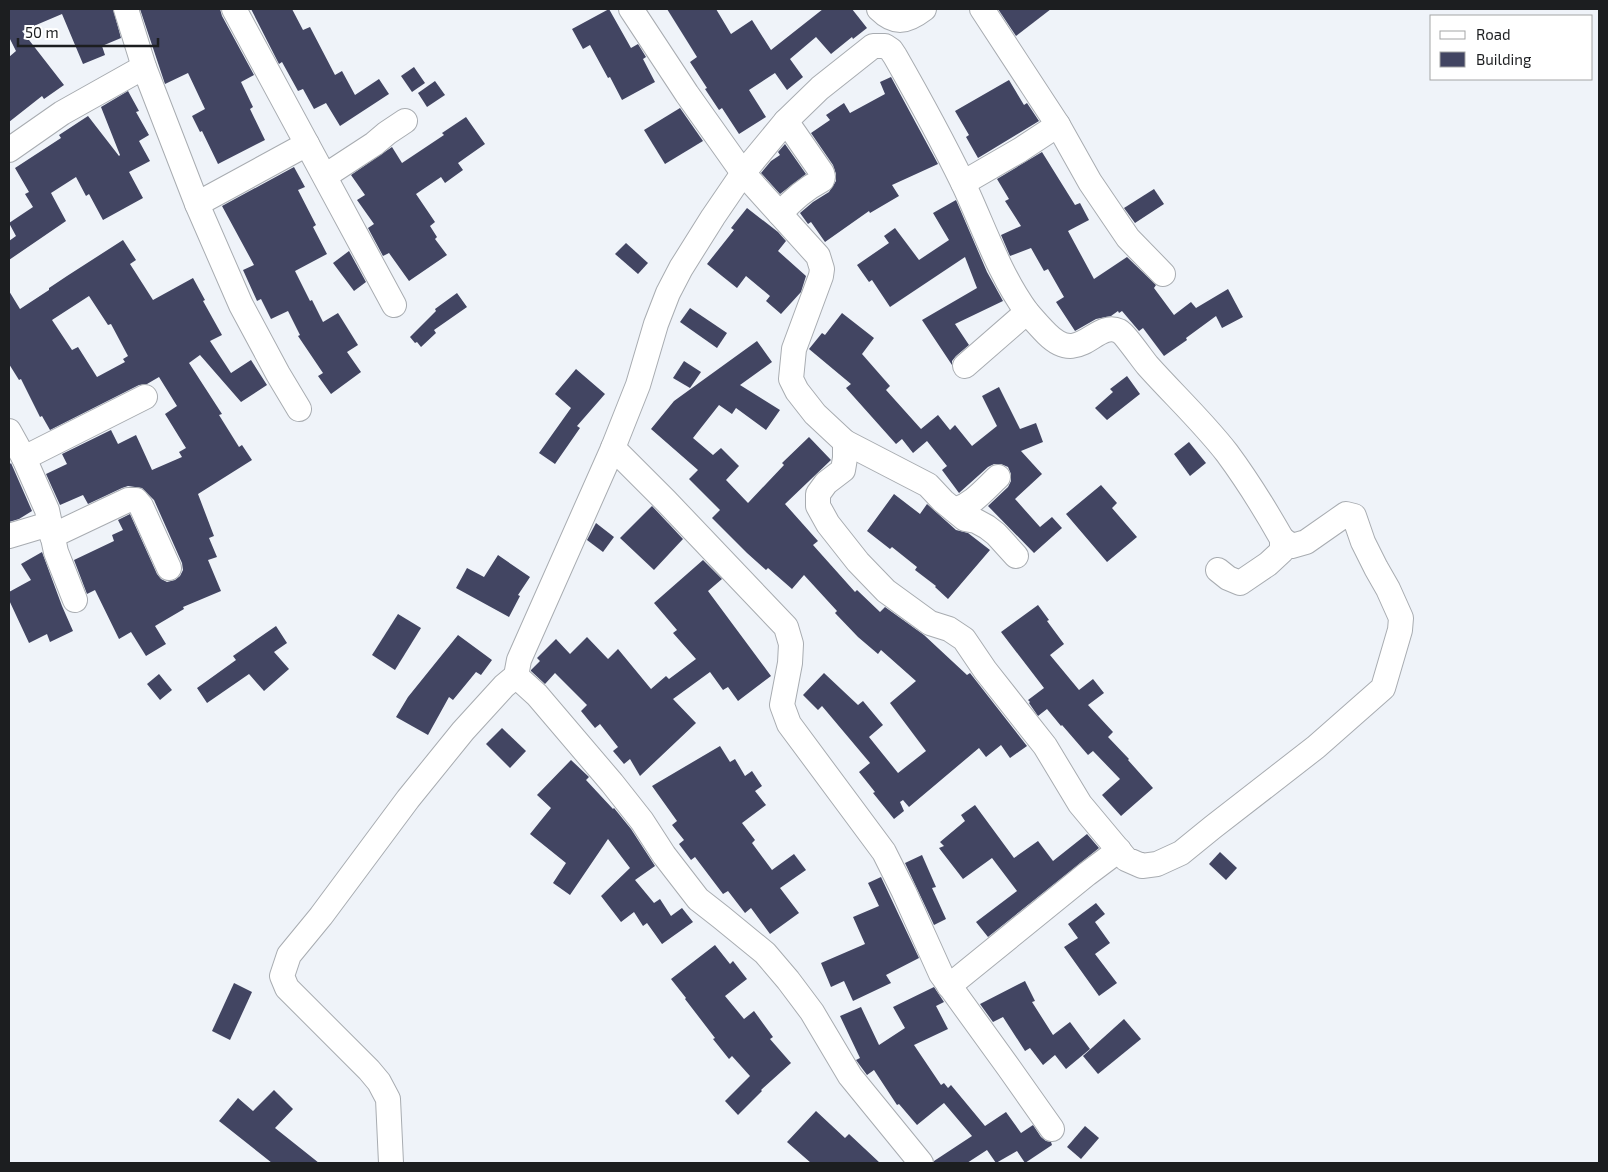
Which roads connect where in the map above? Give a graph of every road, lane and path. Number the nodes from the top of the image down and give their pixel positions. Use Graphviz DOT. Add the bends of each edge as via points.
graph roads {
  1 [pos="126,9"];
  2 [pos="234,9"];
  3 [pos="631,9"];
  4 [pos="879,9"];
  5 [pos="924,9"];
  6 [pos="982,9"];
  7 [pos="144,68"];
  8 [pos="405,121"];
  9 [pos="786,121"];
  10 [pos="1058,125"];
  11 [pos="307,144"];
  12 [pos="9,150"];
  13 [pos="743,173"];
  14 [pos="325,176"];
  15 [pos="963,183"];
  16 [pos="197,204"];
  17 [pos="780,214"];
  18 [pos="1163,274"];
  19 [pos="394,305"];
  20 [pos="1027,312"];
  21 [pos="965,366"];
  22 [pos="145,397"];
  23 [pos="299,409"];
  24 [pos="9,431"];
  25 [pos="845,442"];
  26 [pos="613,448"];
  27 [pos="24,458"];
  28 [pos="998,477"];
  29 [pos="955,510"];
  30 [pos="51,530"];
  31 [pos="9,536"];
  32 [pos="1282,539"];
  33 [pos="1016,556"];
  34 [pos="169,568"];
  35 [pos="1218,570"];
  36 [pos="74,600"];
  37 [pos="516,676"];
  38 [pos="1119,850"];
  39 [pos="949,986"];
  40 [pos="1052,1129"];
  41 [pos="391,1163"];
  42 [pos="921,1163"];
  1 -- 7 [label="street"];
  2 -- 11 [label="street"];
  3 -- 13 [label="street"];
  4 -- 5 [label="street" via="898,21 915,16"];
  6 -- 10 [label="street"];
  7 -- 12 [label="street" via="62,113"];
  7 -- 16 [label="street"];
  8 -- 14 [label="street"];
  9 -- 13 [label="street"];
  9 -- 15 [label="street" via="820,88 873,46 885,46 891,50 909,80"];
  9 -- 17 [label="street" via="823,177 791,201"];
  10 -- 15 [label="street"];
  10 -- 18 [label="street" via="1090,182 1128,238"];
  11 -- 14 [label="street"];
  11 -- 16 [label="street"];
  13 -- 17 [label="street"];
  13 -- 26 [label="street" via="668,293"];
  14 -- 19 [label="street"];
  15 -- 20 [label="street" via="990,246"];
  16 -- 23 [label="street" via="241,305"];
  17 -- 25 [label="street" via="818,256 822,269 794,349 791,379 815,414"];
  20 -- 21 [label="street"];
  20 -- 32 [label="street" via="1054,340 1067,346 1086,342 1111,330 1122,334 1226,453 1263,505"];
  22 -- 27 [label="street"];
  24 -- 27 [label="street"];
  25 -- 29 [label="street" via="928,485"];
  25 -- 38 [label="street" via="842,470 818,494 818,506 828,524 886,591 930,623 949,629 964,639 1045,746 1080,804"];
  26 -- 37 [label="street" via="520,660"];
  26 -- 39 [label="street" via="786,627 791,644 782,704 789,724 884,852 940,974"];
  27 -- 30 [label="street" via="47,510"];
  28 -- 29 [label="street" via="974,501"];
  29 -- 33 [label="street" via="965,519 987,527"];
  30 -- 31 [label="street"];
  30 -- 34 [label="street" via="128,500 136,500"];
  30 -- 36 [label="street"];
  32 -- 35 [label="street" via="1282,551 1240,583"];
  32 -- 38 [label="street" via="1292,546 1306,542 1346,514 1354,516 1363,542 1401,618 1383,688 1316,747 1181,853 1157,864 1142,866 1126,859"];
  37 -- 41 [label="street" via="463,731 408,799 289,956 282,976 286,988 350,1049 379,1082 388,1100"];
  37 -- 42 [label="street" via="537,695 590,756 698,899 765,953 788,980 812,1012 850,1076"];
  38 -- 39 [label="street"];
  39 -- 40 [label="street"];
}
